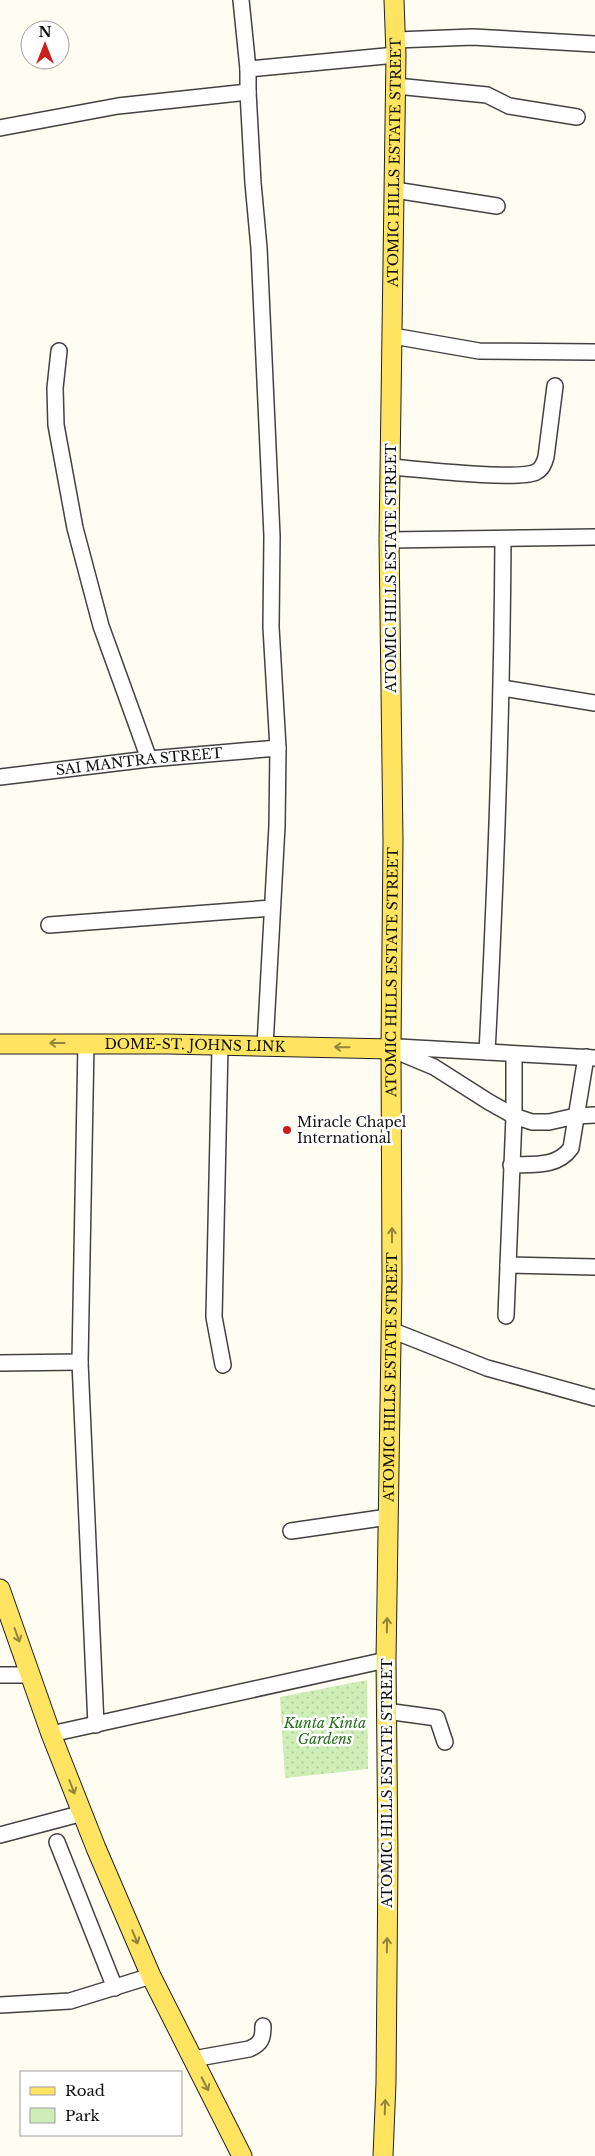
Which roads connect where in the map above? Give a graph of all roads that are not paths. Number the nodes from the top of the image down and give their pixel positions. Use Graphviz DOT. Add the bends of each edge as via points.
graph roads {
  1 [pos="241,0"];
  2 [pos="394,0"];
  3 [pos="595,44"];
  4 [pos="396,47"];
  5 [pos="248,69"];
  6 [pos="396,86"];
  7 [pos="248,92"];
  8 [pos="578,116"];
  9 [pos="0,128"];
  10 [pos="395,190"];
  11 [pos="498,206"];
  12 [pos="393,336"];
  13 [pos="59,351"];
  14 [pos="595,352"];
  15 [pos="555,386"];
  16 [pos="390,467"];
  17 [pos="595,537"];
  18 [pos="389,540"];
  19 [pos="503,540"];
  20 [pos="502,688"];
  21 [pos="595,704"];
  22 [pos="278,748"];
  23 [pos="149,759"];
  24 [pos="0,777"];
  25 [pos="272,908"];
  26 [pos="49,925"];
  27 [pos="86,1043"];
  28 [pos="0,1044"];
  29 [pos="220,1046"];
  30 [pos="265,1046"];
  31 [pos="391,1048"];
  32 [pos="488,1052"];
  33 [pos="514,1054"];
  34 [pos="591,1058"];
  35 [pos="595,1115"];
  36 [pos="514,1116"];
  37 [pos="576,1116"];
  38 [pos="510,1166"];
  39 [pos="508,1265"];
  40 [pos="595,1267"];
  41 [pos="506,1316"];
  42 [pos="391,1330"];
  43 [pos="80,1362"];
  44 [pos="0,1363"];
  45 [pos="222,1365"];
  46 [pos="595,1398"];
  47 [pos="388,1517"];
  48 [pos="291,1530"];
  49 [pos="0,1589"];
  50 [pos="386,1660"];
  51 [pos="0,1675"];
  52 [pos="31,1675"];
  53 [pos="386,1711"];
  54 [pos="96,1725"];
  55 [pos="52,1734"];
  56 [pos="445,1742"];
  57 [pos="82,1813"];
  58 [pos="0,1836"];
  59 [pos="57,1842"];
  60 [pos="151,1976"];
  61 [pos="115,1988"];
  62 [pos="0,2005"];
  63 [pos="263,2026"];
  64 [pos="192,2059"];
  65 [pos="242,2156"];
  66 [pos="383,2156"];
  1 -- 5 [label="street"];
  2 -- 4 [label="main road, ATOMIC HILLS ESTATE STREET"];
  3 -- 4 [label="street" via="473,37"];
  4 -- 5 [label="street"];
  4 -- 6 [label="main road, ATOMIC HILLS ESTATE STREET"];
  5 -- 7 [label="street"];
  6 -- 8 [label="street" via="487,94 509,106"];
  6 -- 10 [label="main road, ATOMIC HILLS ESTATE STREET"];
  7 -- 9 [label="street" via="118,106"];
  7 -- 22 [label="street" via="272,527 271,626"];
  10 -- 11 [label="street"];
  10 -- 12 [label="main road, ATOMIC HILLS ESTATE STREET"];
  12 -- 14 [label="street" via="479,350"];
  12 -- 16 [label="main road, ATOMIC HILLS ESTATE STREET"];
  13 -- 23 [label="street" via="54,388 56,425 75,528 101,626"];
  15 -- 16 [label="street" via="546,457 543,467 536,472 514,476"];
  16 -- 18 [label="main road, ATOMIC HILLS ESTATE STREET"];
  17 -- 19 [label="street"];
  18 -- 19 [label="street"];
  18 -- 31 [label="main road, ATOMIC HILLS ESTATE STREET" via="393,840"];
  19 -- 20 [label="street"];
  20 -- 21 [label="street"];
  20 -- 32 [label="street"];
  22 -- 23 [label="street, SAI MANTRA STREET"];
  22 -- 25 [label="street"];
  23 -- 24 [label="street, SAI MANTRA STREET"];
  25 -- 26 [label="street"];
  25 -- 30 [label="street"];
  27 -- 28 [label="main road, DOME-ST. JOHNS LINK, one-way"];
  27 -- 29 [label="main road, DOME-ST. JOHNS LINK"];
  27 -- 43 [label="street"];
  29 -- 30 [label="main road, DOME-ST. JOHNS LINK"];
  29 -- 45 [label="street" via="214,1317"];
  31 -- 30 [label="main road, DOME-ST. JOHNS LINK, one-way"];
  31 -- 32 [label="street"];
  31 -- 36 [label="street" via="434,1067"];
  42 -- 31 [label="main road, ATOMIC HILLS ESTATE STREET, one-way"];
  32 -- 33 [label="street"];
  33 -- 34 [label="street"];
  33 -- 36 [label="street"];
  34 -- 37 [label="street"];
  35 -- 37 [label="street"];
  36 -- 37 [label="street" via="532,1122"];
  36 -- 38 [label="street"];
  37 -- 38 [label="street" via="571,1148 561,1158 550,1163"];
  38 -- 39 [label="street"];
  39 -- 40 [label="street"];
  39 -- 41 [label="street"];
  42 -- 46 [label="street" via="487,1368"];
  42 -- 47 [label="main road, ATOMIC HILLS ESTATE STREET"];
  43 -- 44 [label="street"];
  43 -- 54 [label="street"];
  47 -- 48 [label="street"];
  50 -- 47 [label="main road, ATOMIC HILLS ESTATE STREET, one-way"];
  49 -- 52 [label="main road, one-way"];
  50 -- 53 [label="main road, ATOMIC HILLS ESTATE STREET"];
  50 -- 54 [label="street"];
  51 -- 52 [label="street"];
  52 -- 55 [label="main road"];
  53 -- 56 [label="street" via="437,1718"];
  66 -- 53 [label="main road, ATOMIC HILLS ESTATE STREET, one-way" via="388,1859"];
  54 -- 55 [label="street"];
  55 -- 57 [label="main road, one-way"];
  57 -- 58 [label="street"];
  57 -- 60 [label="main road, one-way"];
  59 -- 61 [label="street"];
  60 -- 61 [label="street"];
  60 -- 64 [label="main road"];
  61 -- 62 [label="street" via="70,2001"];
  63 -- 64 [label="street" via="263,2038 258,2045"];
  64 -- 65 [label="main road, one-way"];
}
